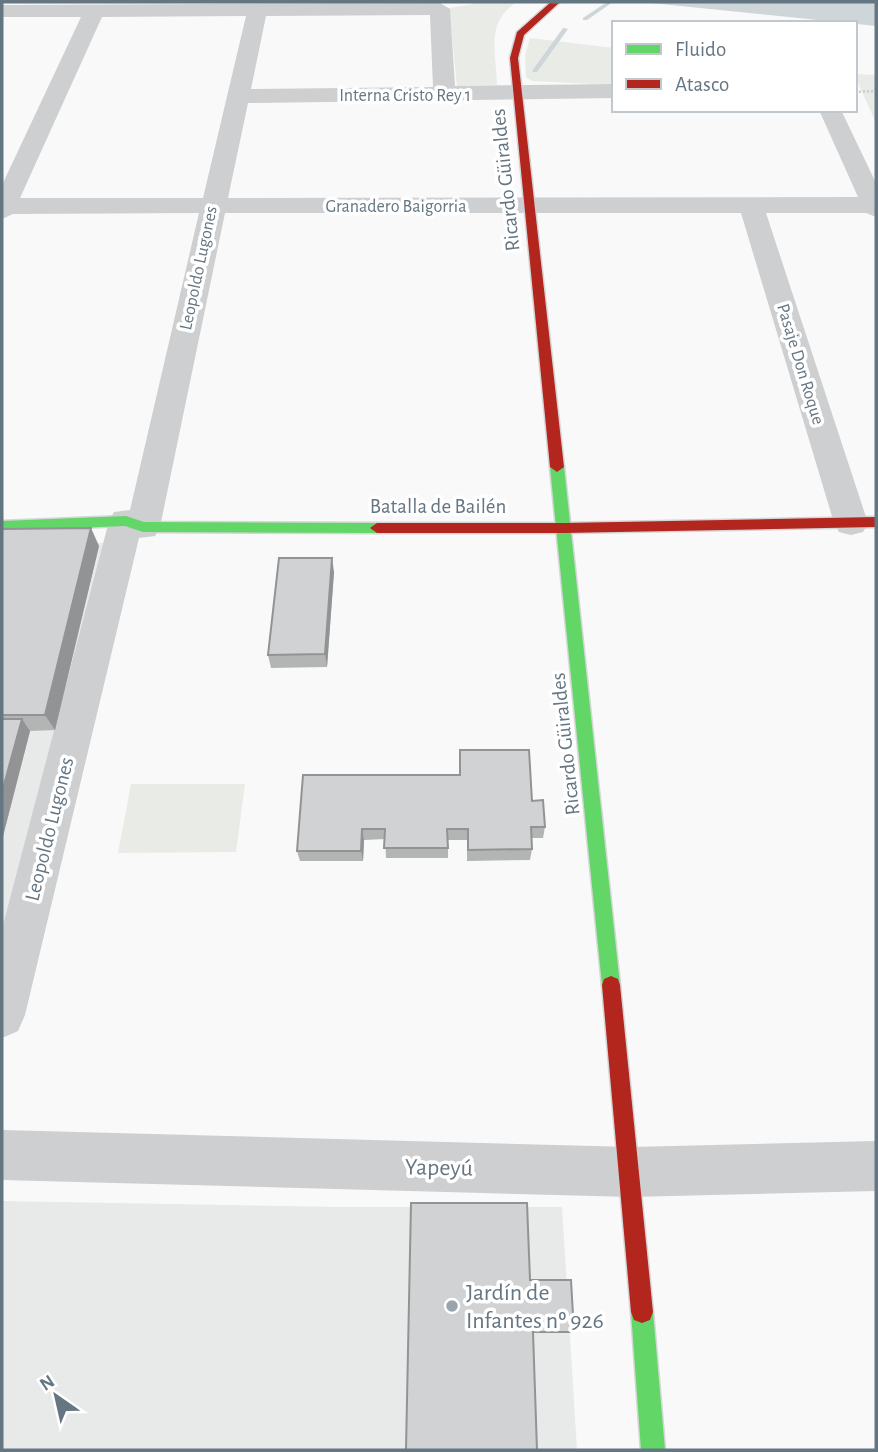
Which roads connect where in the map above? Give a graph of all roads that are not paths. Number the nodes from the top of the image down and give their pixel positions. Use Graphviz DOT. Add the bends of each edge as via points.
graph roads {
  1 [pos="556,2"];
  2 [pos="257,10"];
  3 [pos="2,11"];
  4 [pos="94,11"];
  5 [pos="612,91"];
  6 [pos="517,94"];
  7 [pos="444,95"];
  8 [pos="238,96"];
  9 [pos="831,112"];
  10 [pos="212,205"];
  11 [pos="751,205"];
  12 [pos="530,206"];
  13 [pos="876,207"];
  14 [pos="2,208"];
  15 [pos="864,523"];
  16 [pos="135,524"];
  17 [pos="2,526"];
  18 [pos="564,527"];
  19 [pos="2,1015"];
  20 [pos="2,1155"];
  21 [pos="876,1166"];
  22 [pos="631,1171"];
  23 [pos="653,1450"];
  1 -- 6 [label="street, Ricardo Güiraldes" via="520,34 514,58"];
  2 -- 4 [label="street"];
  2 -- 7 [label="street" via="440,9"];
  2 -- 8 [label="street, Leopoldo Lugones"];
  3 -- 4 [label="street"];
  4 -- 14 [label="street"];
  5 -- 6 [label="street, Interna Cristo Rey 1"];
  6 -- 7 [label="street, Interna Cristo Rey 1"];
  6 -- 12 [label="street, Ricardo Güiraldes"];
  7 -- 8 [label="street, Interna Cristo Rey 1"];
  8 -- 10 [label="street, Leopoldo Lugones"];
  9 -- 13 [label="street"];
  10 -- 12 [label="street, Granadero Baigorria"];
  10 -- 14 [label="street, Granadero Baigorria"];
  10 -- 16 [label="street, Leopoldo Lugones"];
  11 -- 12 [label="street, Granadero Baigorria"];
  11 -- 13 [label="street, Granadero Baigorria"];
  11 -- 15 [label="street, Pasaje Don Roque"];
  12 -- 18 [label="street, Ricardo Güiraldes"];
  15 -- 18 [label="street, Batalla de Bailén"];
  16 -- 17 [label="street, Batalla de Bailén"];
  16 -- 18 [label="street, Batalla de Bailén"];
  16 -- 19 [label="street, Leopoldo Lugones"];
  18 -- 22 [label="street, Ricardo Güiraldes"];
  20 -- 22 [label="street, Yapeyú"];
  21 -- 22 [label="street, Yapeyú"];
  22 -- 23 [label="street, Ricardo Güiraldes"];
}
